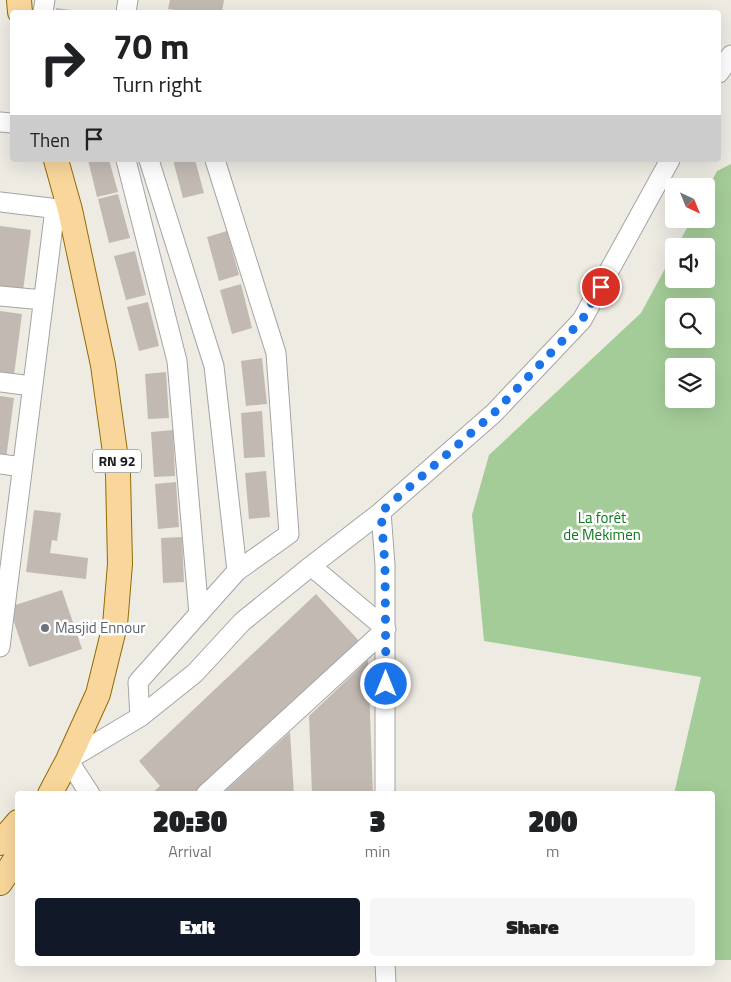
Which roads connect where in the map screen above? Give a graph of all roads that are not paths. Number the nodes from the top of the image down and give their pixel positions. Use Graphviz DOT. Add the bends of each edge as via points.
graph roads {
  1 [pos="731,56"];
  2 [pos="721,70"];
  3 [pos="56,162"];
  4 [pos="127,162"];
  5 [pos="150,162"];
  6 [pos="216,162"];
  7 [pos="669,162"];
  8 [pos="0,202"];
  9 [pos="62,210"];
  10 [pos="0,296"];
  11 [pos="43,300"];
  12 [pos="0,382"];
  13 [pos="32,386"];
  14 [pos="0,464"];
  15 [pos="22,467"];
  16 [pos="381,512"];
  17 [pos="6,552"];
  18 [pos="311,566"];
  19 [pos="237,571"];
  20 [pos="199,614"];
  21 [pos="386,629"];
  22 [pos="0,643"];
  23 [pos="140,717"];
  24 [pos="68,760"];
  25 [pos="43,791"];
  26 [pos="52,791"];
  27 [pos="88,791"];
  28 [pos="209,791"];
  29 [pos="386,791"];
  30 [pos="15,826"];
  31 [pos="0,843"];
  32 [pos="15,859"];
  33 [pos="0,883"];
  34 [pos="385,966"];
  35 [pos="386,982"];
  1 -- 2 [label="street"];
  3 -- 9 [label="main road, RN 92"];
  4 -- 20 [label="street" via="177,360"];
  5 -- 19 [label="street" via="214,366"];
  6 -- 19 [label="street" via="276,353 289,534"];
  7 -- 16 [label="street" via="582,320 494,413"];
  8 -- 9 [label="street"];
  9 -- 11 [label="street"];
  9 -- 24 [label="main road, RN 92" via="103,365 118,474 120,564 114,625 98,694"];
  10 -- 11 [label="street"];
  11 -- 13 [label="street"];
  12 -- 13 [label="street"];
  13 -- 15 [label="street"];
  14 -- 15 [label="street"];
  15 -- 17 [label="street"];
  16 -- 18 [label="street"];
  16 -- 21 [label="street"];
  17 -- 22 [label="street"];
  18 -- 21 [label="street"];
  18 -- 23 [label="street" via="242,622 195,673"];
  19 -- 20 [label="street"];
  20 -- 23 [label="street" via="138,682"];
  21 -- 28 [label="street"];
  21 -- 29 [label="street"];
  23 -- 24 [label="street"];
  24 -- 25 [label="main road"];
  24 -- 26 [label="main road"];
  24 -- 27 [label="street"];
  30 -- 31 [label="main road"];
  32 -- 33 [label="main road"];
  34 -- 35 [label="street"];
}
